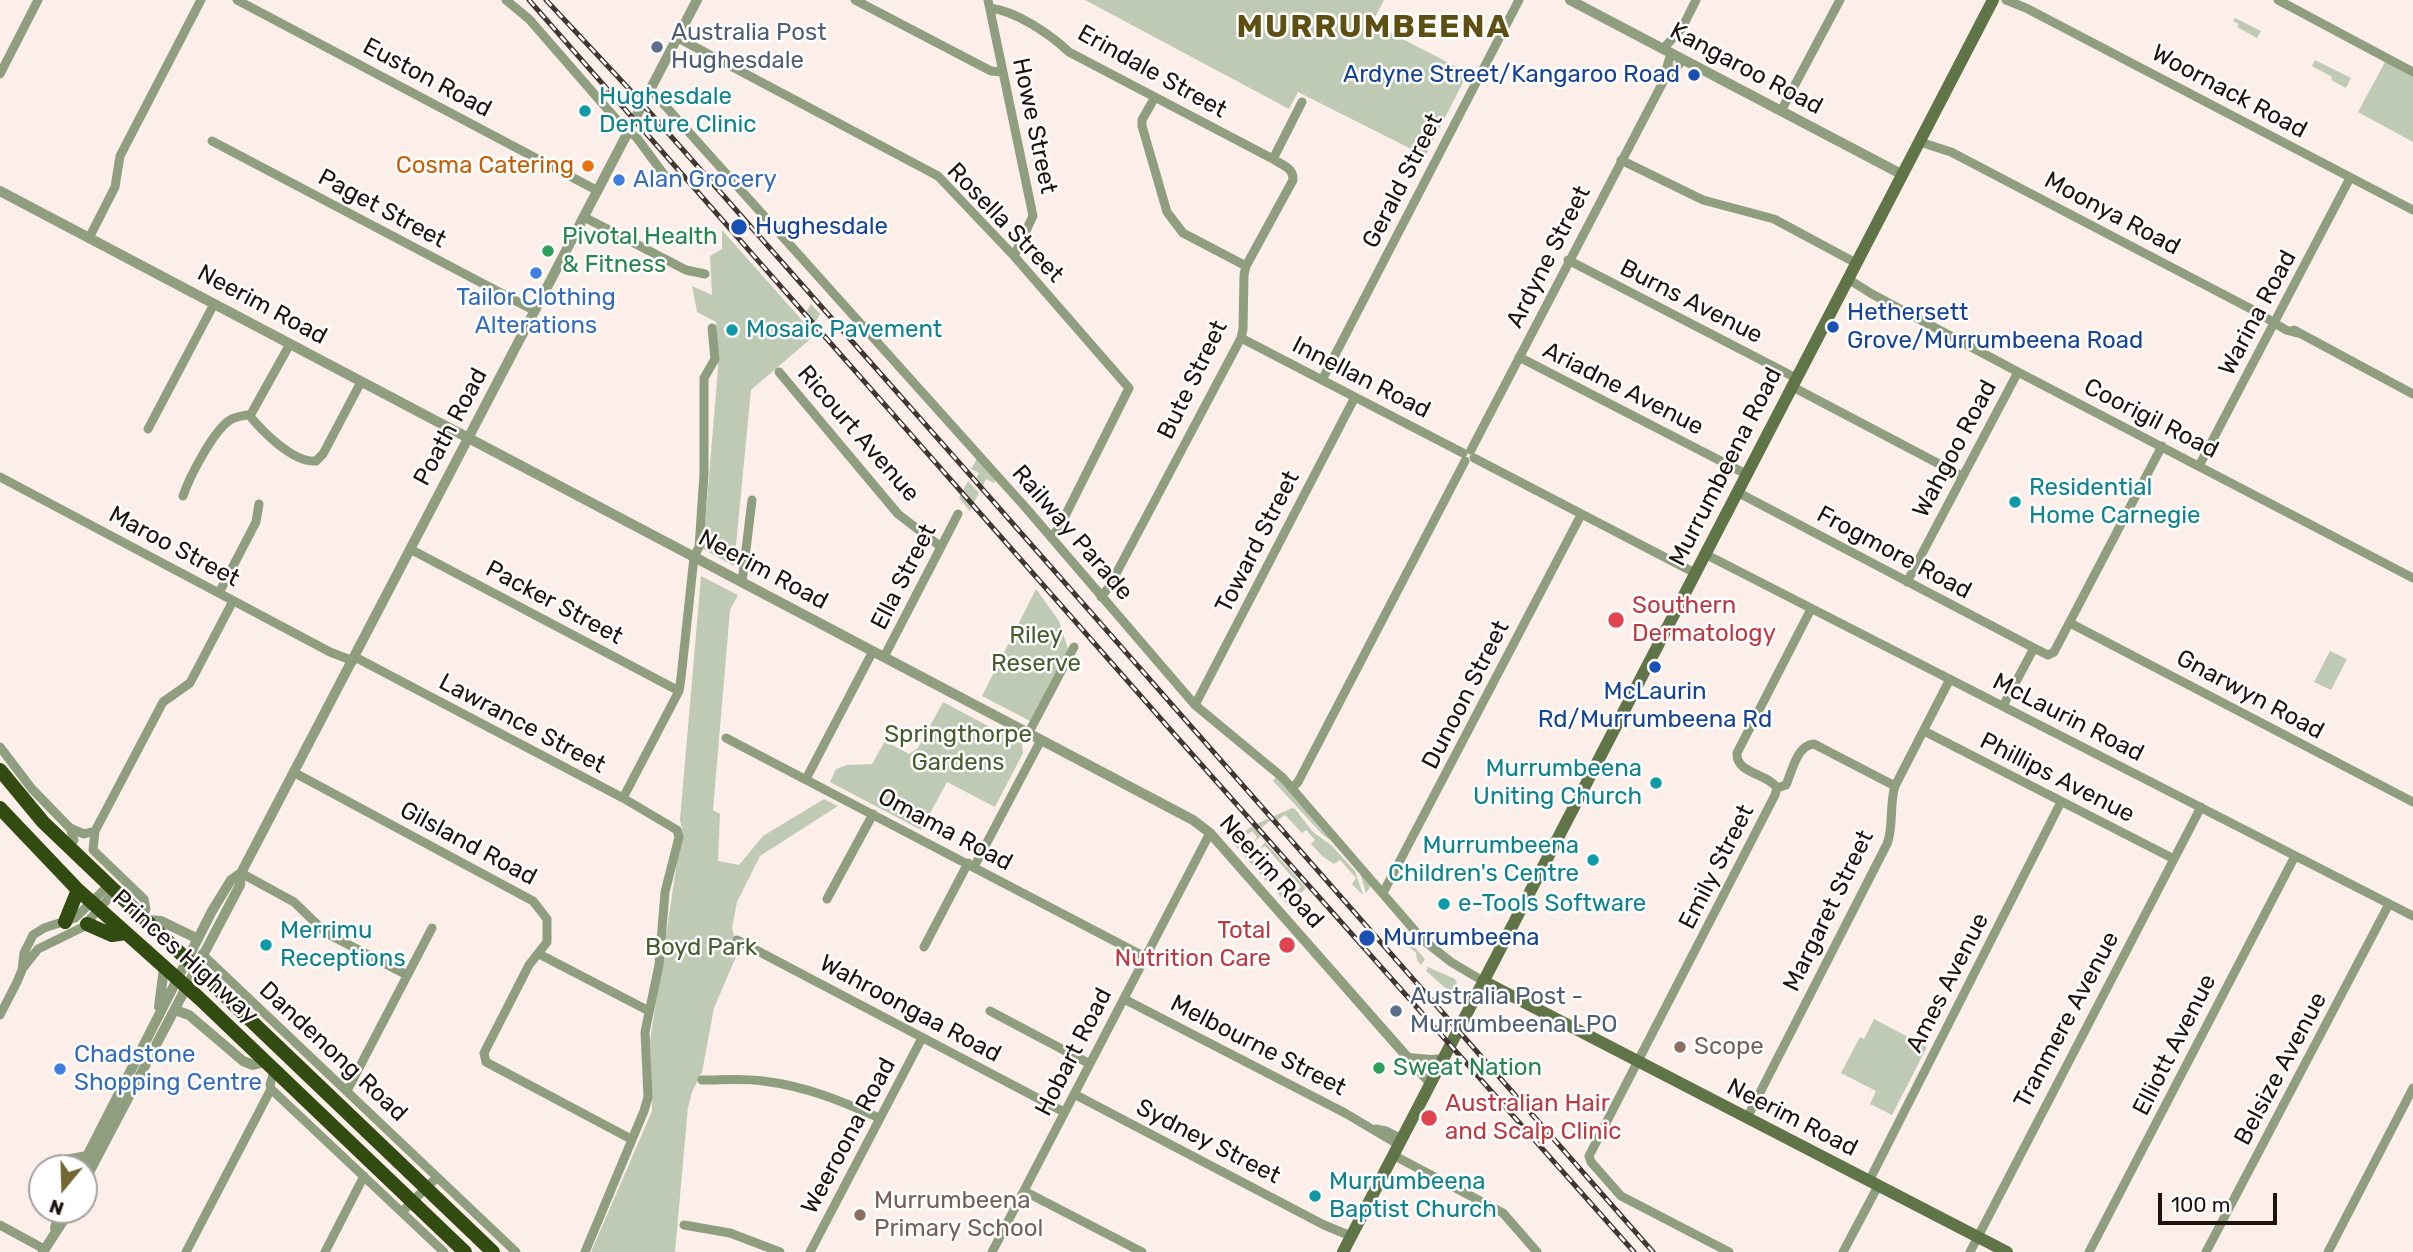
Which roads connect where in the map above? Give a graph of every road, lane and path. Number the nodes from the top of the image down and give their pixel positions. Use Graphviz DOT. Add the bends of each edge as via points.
graph roads {
  1 [pos="38,0"];
  2 [pos="201,0"];
  3 [pos="237,0"];
  4 [pos="506,0"];
  5 [pos="697,0"];
  6 [pos="855,0"];
  7 [pos="1519,0"];
  8 [pos="1570,0"];
  9 [pos="1696,0"];
  10 [pos="1840,0"];
  11 [pos="1993,0"];
  12 [pos="2006,0"];
  13 [pos="2016,0"];
  14 [pos="2278,0"];
  15 [pos="989,4"];
  16 [pos="2026,8"];
  17 [pos="1682,27"];
  18 [pos="678,38"];
  19 [pos="1674,55"];
  20 [pos="1002,72"];
  21 [pos="2413,72"];
  22 [pos="0,74"];
  23 [pos="651,90"];
  24 [pos="1155,97"];
  25 [pos="1302,102"];
  26 [pos="1781,111"];
  27 [pos="629,130"];
  28 [pos="1922,138"];
  29 [pos="212,141"];
  30 [pos="1273,159"];
  31 [pos="1621,160"];
  32 [pos="1293,173"];
  33 [pos="1903,175"];
  34 [pos="2350,178"];
  35 [pos="668,180"];
  36 [pos="0,191"];
  37 [pos="598,191"];
  38 [pos="2413,211"];
  39 [pos="584,217"];
  40 [pos="89,238"];
  41 [pos="1014,256"];
  42 [pos="1569,260"];
  43 [pos="1856,263"];
  44 [pos="1247,266"];
  45 [pos="705,274"];
  46 [pos="1847,281"];
  47 [pos="214,304"];
  48 [pos="535,311"];
  49 [pos="2275,321"];
  50 [pos="712,328"];
  51 [pos="1241,338"];
  52 [pos="290,344"];
  53 [pos="1519,357"];
  54 [pos="779,372"];
  55 [pos="2018,372"];
  56 [pos="1322,380"];
  57 [pos="361,382"];
  58 [pos="1793,382"];
  59 [pos="2413,394"];
  60 [pos="1355,397"];
  61 [pos="249,415"];
  62 [pos="148,429"];
  63 [pos="469,438"];
  64 [pos="2162,446"];
  65 [pos="1468,456"];
  66 [pos="2199,466"];
  67 [pos="1746,474"];
  68 [pos="0,477"];
  69 [pos="1962,477"];
  70 [pos="1737,492"];
  71 [pos="183,496"];
  72 [pos="752,500"];
  73 [pos="259,504"];
  74 [pos="958,514"];
  75 [pos="1581,515"];
  76 [pos="1051,537"];
  77 [pos="941,547"];
  78 [pos="410,549"];
  79 [pos="1705,554"];
  80 [pos="694,557"];
  81 [pos="1695,573"];
  82 [pos="2413,578"];
  83 [pos="741,582"];
  84 [pos="1907,582"];
  85 [pos="219,593"];
  86 [pos="1101,597"];
  87 [pos="233,601"];
  88 [pos="1811,610"];
  89 [pos="2070,623"];
  90 [pos="1074,647"];
  91 [pos="2034,648"];
  92 [pos="873,651"];
  93 [pos="884,657"];
  94 [pos="353,661"];
  95 [pos="1950,679"];
  96 [pos="679,691"];
  97 [pos="1195,705"];
  98 [pos="2003,706"];
  99 [pos="1924,731"];
  100 [pos="1028,734"];
  101 [pos="726,738"];
  102 [pos="1041,740"];
  103 [pos="0,747"];
  104 [pos="0,770"];
  105 [pos="295,773"];
  106 [pos="806,779"];
  107 [pos="1895,786"];
  108 [pos="1292,788"];
  109 [pos="1777,788"];
  110 [pos="622,798"];
  111 [pos="2061,802"];
  112 [pos="2413,802"];
  113 [pos="2201,807"];
  114 [pos="0,808"];
  115 [pos="873,814"];
  116 [pos="70,828"];
  117 [pos="94,831"];
  118 [pos="1210,833"];
  119 [pos="73,850"];
  120 [pos="93,850"];
  121 [pos="2295,856"];
  122 [pos="2174,859"];
  123 [pos="971,865"];
  124 [pos="241,873"];
  125 [pos="112,888"];
  126 [pos="78,890"];
  127 [pos="1383,893"];
  128 [pos="827,899"];
  129 [pos="2389,904"];
  130 [pos="96,906"];
  131 [pos="2413,916"];
  132 [pos="144,918"];
  133 [pos="65,922"];
  134 [pos="87,924"];
  135 [pos="432,928"];
  136 [pos="126,933"];
  137 [pos="198,939"];
  138 [pos="737,940"];
  139 [pos="924,947"];
  140 [pos="202,954"];
  141 [pos="539,954"];
  142 [pos="1145,957"];
  143 [pos="191,963"];
  144 [pos="164,968"];
  145 [pos="22,970"];
  146 [pos="407,975"];
  147 [pos="1483,981"];
  148 [pos="181,983"];
  149 [pos="1124,999"];
  150 [pos="175,1010"];
  151 [pos="2,1011"];
  152 [pos="649,1012"];
  153 [pos="990,1012"];
  154 [pos="159,1013"];
  155 [pos="922,1038"];
  156 [pos="1408,1058"];
  157 [pos="1444,1059"];
  158 [pos="1638,1061"];
  159 [pos="1090,1064"];
  160 [pos="271,1066"];
  161 [pos="702,1080"];
  162 [pos="1431,1084"];
  163 [pos="2413,1087"];
  164 [pos="271,1089"];
  165 [pos="347,1091"];
  166 [pos="1074,1094"];
  167 [pos="1065,1112"];
  168 [pos="879,1118"];
  169 [pos="1747,1118"];
  170 [pos="631,1139"];
  171 [pos="1398,1146"];
  172 [pos="88,1154"];
  173 [pos="98,1156"];
  174 [pos="364,1176"];
  175 [pos="431,1182"];
  176 [pos="1873,1184"];
  177 [pos="1024,1191"];
  178 [pos="407,1207"];
  179 [pos="56,1224"];
  180 [pos="59,1224"];
  181 [pos="0,1225"];
  182 [pos="684,1225"];
  183 [pos="54,1231"];
  184 [pos="1977,1237"];
  185 [pos="1348,1243"];
  186 [pos="44,1250"];
  187 [pos="186,1252"];
  188 [pos="325,1252"];
  189 [pos="444,1252"];
  190 [pos="465,1252"];
  191 [pos="494,1252"];
  192 [pos="516,1252"];
  193 [pos="585,1252"];
  194 [pos="780,1252"];
  195 [pos="810,1252"];
  196 [pos="992,1252"];
  197 [pos="1142,1252"];
  198 [pos="1537,1252"];
  199 [pos="1729,1252"];
  200 [pos="1843,1252"];
  201 [pos="1970,1252"];
  202 [pos="2007,1252"];
  203 [pos="2089,1252"];
  204 [pos="2206,1252"];
  205 [pos="2328,1252"];
  1 -- 22 [label="street"];
  2 -- 40 [label="street" via="120,156 115,187"];
  3 -- 37 [label="street, Euston Road"];
  4 -- 27 [label="street" via="529,19"];
  5 -- 18 [label="street, Poath Road"];
  6 -- 20 [label="street" via="991,71"];
  7 -- 56 [label="street, Gerald Street"];
  8 -- 19 [label="street, Kangaroo Road"];
  9 -- 17 [label="street"];
  10 -- 26 [label="street"];
  11 -- 28 [label="main road, Murrumbeena Road"];
  12 -- 16 [label="street, Woornack Road"];
  13 -- 16 [label="street, Woornack Road"];
  14 -- 21 [label="street"];
  15 -- 20 [label="street, Howe Street"];
  15 -- 24 [label="street, Erindale Street"];
  16 -- 34 [label="street, Woornack Road"];
  17 -- 19 [label="street"];
  17 -- 19 [label="street, Ardyne Street"];
  18 -- 23 [label="street, Poath Road"];
  18 -- 41 [label="street, Rosella Street" via="938,176"];
  19 -- 26 [label="street, Kangaroo Road"];
  19 -- 31 [label="street, Ardyne Street"];
  20 -- 41 [label="street, Howe Street" via="1033,216"];
  23 -- 27 [label="street, Poath Road"];
  23 -- 76 [label="street, Railway Parade"];
  24 -- 30 [label="street, Erindale Street"];
  24 -- 44 [label="street" via="1142,127 1167,212 1183,233"];
  25 -- 30 [label="street"];
  26 -- 33 [label="street, Kangaroo Road"];
  27 -- 35 [label="street"];
  27 -- 37 [label="street, Poath Road"];
  28 -- 33 [label="main road, Murrumbeena Road"];
  28 -- 49 [label="street, Moonya Road"];
  29 -- 48 [label="street, Paget Street"];
  30 -- 32 [label="street, Erindale Street"];
  31 -- 42 [label="street, Ardyne Street"];
  31 -- 43 [label="street" via="1703,200 1774,219"];
  32 -- 44 [label="street, Bute Street"];
  33 -- 43 [label="main road, Murrumbeena Road"];
  34 -- 38 [label="street, Woornack Road"];
  34 -- 49 [label="street, Warina Road"];
  36 -- 40 [label="street, Neerim Road"];
  37 -- 39 [label="street, Poath Road"];
  39 -- 45 [label="street" via="686,270"];
  39 -- 48 [label="street, Poath Road"];
  40 -- 47 [label="street, Neerim Road"];
  41 -- 76 [label="street, Rosella Street" via="1129,388"];
  42 -- 53 [label="street, Ardyne Street"];
  42 -- 58 [label="street, Burns Avenue"];
  43 -- 46 [label="main road, Murrumbeena Road"];
  44 -- 51 [label="street, Bute Street"];
  46 -- 55 [label="street, Coorigil Road"];
  46 -- 58 [label="main road, Murrumbeena Road"];
  47 -- 52 [label="street, Neerim Road"];
  47 -- 62 [label="street"];
  48 -- 63 [label="street, Poath Road"];
  49 -- 59 [label="street, Moonya Road"];
  49 -- 66 [label="street, Warina Road"];
  50 -- 80 [label="street" via="715,359 704,378 704,474 699,547"];
  51 -- 56 [label="street, Innellan Road"];
  51 -- 86 [label="street, Bute Street"];
  52 -- 57 [label="street, Neerim Road"];
  52 -- 61 [label="street"];
  53 -- 65 [label="street, Ardyne Street"];
  53 -- 67 [label="street, Ariadne Avenue"];
  54 -- 77 [label="street, Ricourt Avenue" via="898,514"];
  55 -- 64 [label="street, Coorigil Road"];
  55 -- 69 [label="street, Wahgoo Road"];
  56 -- 60 [label="street, Innellan Road"];
  57 -- 61 [label="street" via="316,461 303,459 270,439"];
  57 -- 63 [label="street, Neerim Road"];
  58 -- 67 [label="main road, Murrumbeena Road"];
  58 -- 69 [label="street, Burns Avenue"];
  60 -- 65 [label="street, Innellan Road"];
  60 -- 97 [label="street, Toward Street"];
  61 -- 71 [label="street" via="224,425"];
  63 -- 78 [label="street, Poath Road"];
  63 -- 80 [label="street, Neerim Road"];
  64 -- 66 [label="street, Coorigil Road"];
  64 -- 89 [label="street"];
  65 -- 75 [label="street, Innellan Road"];
  65 -- 108 [label="street, Ardyne Street"];
  66 -- 82 [label="street, Coorigil Road"];
  67 -- 70 [label="main road, Murrumbeena Road"];
  68 -- 85 [label="street, Maroo Street"];
  69 -- 84 [label="street, Wahgoo Road"];
  70 -- 79 [label="main road, Murrumbeena Road"];
  70 -- 84 [label="street, Frogmore Road"];
  72 -- 83 [label="street"];
  73 -- 85 [label="street" via="256,522"];
  74 -- 77 [label="street, Ella Street"];
  75 -- 81 [label="street, Innellan Road"];
  75 -- 127 [label="street, Dunoon Street"];
  76 -- 86 [label="street, Railway Parade"];
  77 -- 93 [label="street, Ella Street"];
  78 -- 94 [label="street, Poath Road"];
  78 -- 96 [label="street, Packer Street"];
  79 -- 81 [label="main road, Murrumbeena Road"];
  79 -- 88 [label="street, McLaurin Road"];
  80 -- 83 [label="street, Neerim Road"];
  80 -- 96 [label="street"];
  81 -- 147 [label="main road, Murrumbeena Road"];
  83 -- 92 [label="street, Neerim Road"];
  84 -- 91 [label="street, Frogmore Road"];
  85 -- 87 [label="street, Maroo Street"];
  86 -- 97 [label="street, Railway Parade"];
  87 -- 94 [label="street, Maroo Street"];
  87 -- 117 [label="street" via="190,683 163,702"];
  88 -- 95 [label="street, McLaurin Road"];
  88 -- 109 [label="street, Emily Street" via="1737,753 1741,766"];
  89 -- 91 [label="street" via="2051,654"];
  89 -- 112 [label="street, Gnarwyn Road"];
  90 -- 100 [label="street"];
  91 -- 98 [label="street"];
  92 -- 93 [label="street, Neerim Road"];
  92 -- 106 [label="street"];
  93 -- 100 [label="street, Neerim Road"];
  94 -- 105 [label="street, Poath Road"];
  94 -- 110 [label="street, Lawrance Street"];
  95 -- 98 [label="street, McLaurin Road"];
  95 -- 99 [label="street, Margaret Street"];
  96 -- 110 [label="street"];
  97 -- 108 [label="street, Railway Parade"];
  98 -- 113 [label="street, McLaurin Road"];
  99 -- 107 [label="street, Margaret Street"];
  99 -- 111 [label="street, Phillips Avenue"];
  100 -- 102 [label="street, Neerim Road"];
  101 -- 106 [label="street, Omama Road"];
  102 -- 118 [label="street, Neerim Road"];
  102 -- 123 [label="street"];
  103 -- 116 [label="street"];
  104 -- 119 [label="highway, Princes Highway"];
  105 -- 124 [label="street, Poath Road"];
  105 -- 141 [label="street, Gilsland Road" via="533,901 545,913 549,927"];
  106 -- 115 [label="street, Omama Road"];
  107 -- 109 [label="street" via="1809,744 1802,749 1786,785"];
  107 -- 169 [label="street, Margaret Street" via="1887,844"];
  108 -- 127 [label="street, Railway Parade"];
  109 -- 158 [label="street, Emily Street"];
  110 -- 152 [label="street, Lawrance Street" via="671,825 678,837"];
  111 -- 122 [label="street, Phillips Avenue"];
  111 -- 176 [label="street, Ames Avenue"];
  113 -- 121 [label="street, McLaurin Road"];
  113 -- 122 [label="street, Tranmere Avenue"];
  114 -- 126 [label="highway, Princes Highway"];
  115 -- 123 [label="street, Omama Road"];
  115 -- 128 [label="street"];
  116 -- 117 [label="street" via="84,834"];
  116 -- 119 [label="street"];
  117 -- 120 [label="street"];
  118 -- 142 [label="street, Hobart Road"];
  118 -- 156 [label="street, Neerim Road"];
  119 -- 120 [label="street"];
  119 -- 125 [label="highway, Princes Highway"];
  120 -- 132 [label="street" via="142,896"];
  121 -- 129 [label="street, McLaurin Road"];
  121 -- 203 [label="street, Elliott Avenue"];
  122 -- 184 [label="street, Tranmere Avenue"];
  123 -- 139 [label="street"];
  123 -- 142 [label="street, Omama Road"];
  124 -- 137 [label="street, Poath Road" via="231,880"];
  124 -- 140 [label="street, Poath Road" via="240,885"];
  124 -- 146 [label="street" via="294,902 326,933"];
  125 -- 130 [label="street"];
  125 -- 132 [label="highway, Princes Highway"];
  126 -- 130 [label="highway, Princes Highway"];
  126 -- 133 [label="highway"];
  127 -- 147 [label="street, Railway Parade" via="1431,947"];
  129 -- 131 [label="street, McLaurin Road"];
  129 -- 204 [label="street, Belsize Avenue"];
  130 -- 133 [label="street"];
  130 -- 134 [label="street"];
  130 -- 136 [label="highway, Princes Highway"];
  132 -- 137 [label="street"];
  132 -- 143 [label="highway, Princes Highway"];
  133 -- 145 [label="street" via="33,935"];
  134 -- 136 [label="highway" via="112,935"];
  134 -- 145 [label="street" via="38,949"];
  135 -- 146 [label="street"];
  136 -- 144 [label="highway, Princes Highway"];
  137 -- 143 [label="street, Poath Road"];
  138 -- 155 [label="street, Wahroongaa Road"];
  140 -- 143 [label="highway"];
  140 -- 165 [label="street, Dandenong Road"];
  141 -- 152 [label="street"];
  141 -- 170 [label="street" via="484,1053 486,1062"];
  142 -- 149 [label="street, Hobart Road"];
  143 -- 148 [label="street, Poath Road"];
  143 -- 175 [label="highway, Princes Highway"];
  144 -- 148 [label="highway, Princes Highway"];
  144 -- 154 [label="street"];
  145 -- 151 [label="street"];
  146 -- 165 [label="street"];
  147 -- 157 [label="main road, Murrumbeena Road"];
  147 -- 158 [label="main road, Neerim Road"];
  148 -- 150 [label="street"];
  148 -- 154 [label="street"];
  148 -- 160 [label="highway, Princes Highway"];
  149 -- 159 [label="street, Hobart Road"];
  149 -- 171 [label="street, Melbourne Street" via="1374,1129"];
  150 -- 160 [label="street" via="193,1018 243,1062"];
  150 -- 173 [label="street"];
  152 -- 170 [label="street" via="645,1032 648,1097"];
  153 -- 159 [label="street"];
  154 -- 172 [label="street"];
  155 -- 167 [label="street, Wahroongaa Road"];
  155 -- 168 [label="street, Weeroona Road"];
  156 -- 157 [label="street"];
  156 -- 162 [label="street, Neerim Road"];
  157 -- 162 [label="main road, Murrumbeena Road"];
  158 -- 169 [label="main road, Neerim Road"];
  158 -- 199 [label="street, Emily Street" via="1589,1156 1591,1162 1621,1196"];
  159 -- 166 [label="street, Hobart Road"];
  160 -- 164 [label="street"];
  160 -- 178 [label="highway, Princes Highway"];
  161 -- 168 [label="street" via="762,1081 800,1088"];
  162 -- 171 [label="main road, Murrumbeena Road"];
  163 -- 205 [label="street"];
  164 -- 174 [label="street"];
  164 -- 187 [label="street"];
  165 -- 175 [label="street, Dandenong Road"];
  166 -- 167 [label="street, Hobart Road"];
  166 -- 185 [label="street, Sydney Street" via="1324,1225"];
  167 -- 177 [label="street, Hobart Road"];
  168 -- 195 [label="street, Weeroona Road"];
  169 -- 176 [label="main road, Neerim Road"];
  170 -- 193 [label="street"];
  171 -- 185 [label="main road, Murrumbeena Road"];
  171 -- 198 [label="street, Melbourne Street" via="1503,1213"];
  174 -- 178 [label="street"];
  174 -- 188 [label="street"];
  175 -- 178 [label="street"];
  175 -- 191 [label="highway, Princes Highway"];
  175 -- 192 [label="street, Dandenong Road"];
  176 -- 184 [label="main road, Neerim Road"];
  176 -- 200 [label="street, Ames Avenue"];
  177 -- 196 [label="street, Hobart Road"];
  177 -- 197 [label="street"];
  178 -- 189 [label="street"];
  178 -- 190 [label="highway, Princes Highway"];
  179 -- 183 [label="street"];
  180 -- 183 [label="street"];
  181 -- 186 [label="street"];
  182 -- 194 [label="street" via="730,1233"];
  183 -- 186 [label="street"];
  184 -- 201 [label="street, Tranmere Avenue"];
  184 -- 202 [label="main road, Neerim Road"];
}
